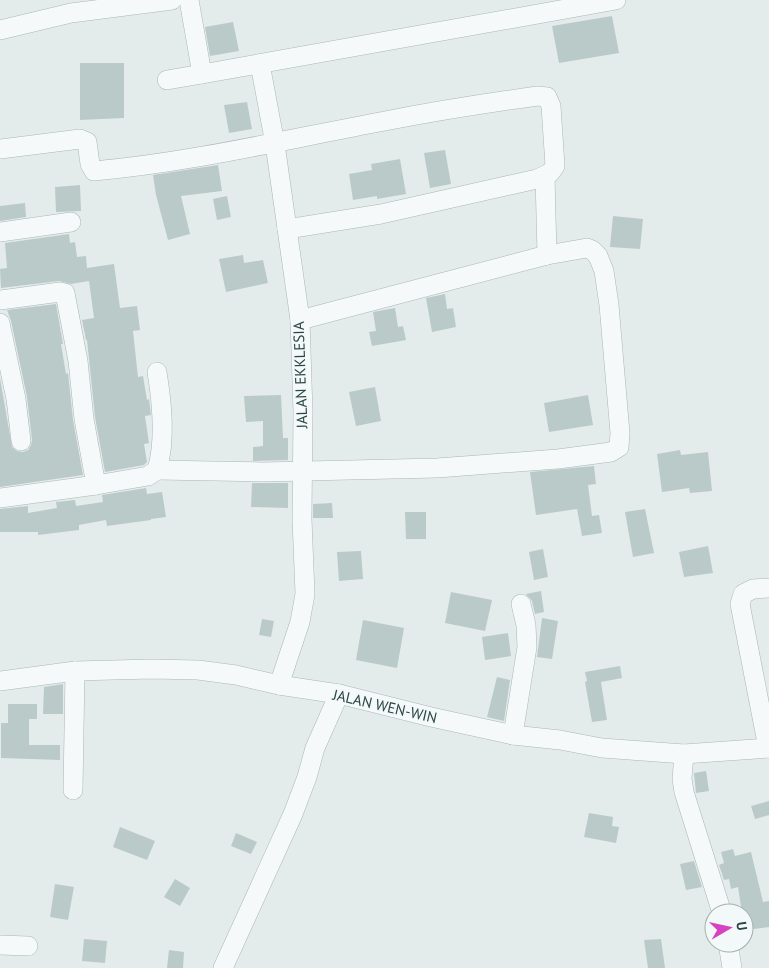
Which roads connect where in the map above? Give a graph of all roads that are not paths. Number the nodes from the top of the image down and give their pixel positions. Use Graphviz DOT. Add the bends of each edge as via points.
graph roads {
  1 [pos="172,0"];
  2 [pos="189,0"];
  3 [pos="616,0"];
  4 [pos="0,30"];
  5 [pos="260,64"];
  6 [pos="202,74"];
  7 [pos="167,80"];
  8 [pos="275,144"];
  9 [pos="0,149"];
  10 [pos="545,176"];
  11 [pos="71,222"];
  12 [pos="287,229"];
  13 [pos="0,232"];
  14 [pos="547,255"];
  15 [pos="0,300"];
  16 [pos="300,320"];
  17 [pos="0,323"];
  18 [pos="157,372"];
  19 [pos="21,441"];
  20 [pos="157,470"];
  21 [pos="302,471"];
  22 [pos="96,485"];
  23 [pos="0,498"];
  24 [pos="769,588"];
  25 [pos="521,604"];
  26 [pos="75,672"];
  27 [pos="0,681"];
  28 [pos="279,685"];
  29 [pos="339,694"];
  30 [pos="513,735"];
  31 [pos="768,748"];
  32 [pos="684,754"];
  33 [pos="73,790"];
  34 [pos="719,903"];
  35 [pos="0,945"];
  36 [pos="28,946"];
  37 [pos="730,953"];
  38 [pos="223,968"];
  39 [pos="732,968"];
  1 -- 4 [label="street" via="70,13"];
  2 -- 6 [label="street"];
  3 -- 5 [label="street"];
  5 -- 6 [label="street"];
  5 -- 8 [label="street, JALAN EKKLESIA"];
  6 -- 7 [label="street"];
  8 -- 9 [label="street" via="94,171 87,142 80,139"];
  8 -- 10 [label="street" via="386,121 547,97 551,106 555,166"];
  8 -- 12 [label="street, JALAN EKKLESIA"];
  10 -- 12 [label="street" via="398,210"];
  10 -- 14 [label="street"];
  11 -- 13 [label="street"];
  12 -- 16 [label="street, JALAN EKKLESIA"];
  14 -- 16 [label="street"];
  14 -- 21 [label="street" via="587,248 598,256 604,271 620,447 610,452 525,462"];
  15 -- 22 [label="street" via="65,293"];
  16 -- 21 [label="street, JALAN EKKLESIA"];
  17 -- 19 [label="street"];
  18 -- 20 [label="street" via="161,440"];
  20 -- 21 [label="street"];
  20 -- 22 [label="street" via="148,476"];
  21 -- 28 [label="street, JALAN EKKLESIA" via="305,594 300,622"];
  22 -- 23 [label="street"];
  24 -- 31 [label="street" via="753,589 743,594 740,604"];
  25 -- 30 [label="street" via="527,647"];
  26 -- 27 [label="street, JALAN WEN-WIN"];
  26 -- 28 [label="street, JALAN WEN-WIN" via="198,670"];
  26 -- 33 [label="street"];
  28 -- 29 [label="street, JALAN WEN-WIN"];
  29 -- 30 [label="street, JALAN WEN-WIN"];
  29 -- 38 [label="street" via="314,748 293,814"];
  30 -- 32 [label="street, JALAN WEN-WIN" via="602,748"];
  31 -- 32 [label="street, JALAN WEN-WIN"];
  32 -- 34 [label="street" via="684,792"];
  35 -- 36 [label="street"];
  37 -- 39 [label="street"];
}
